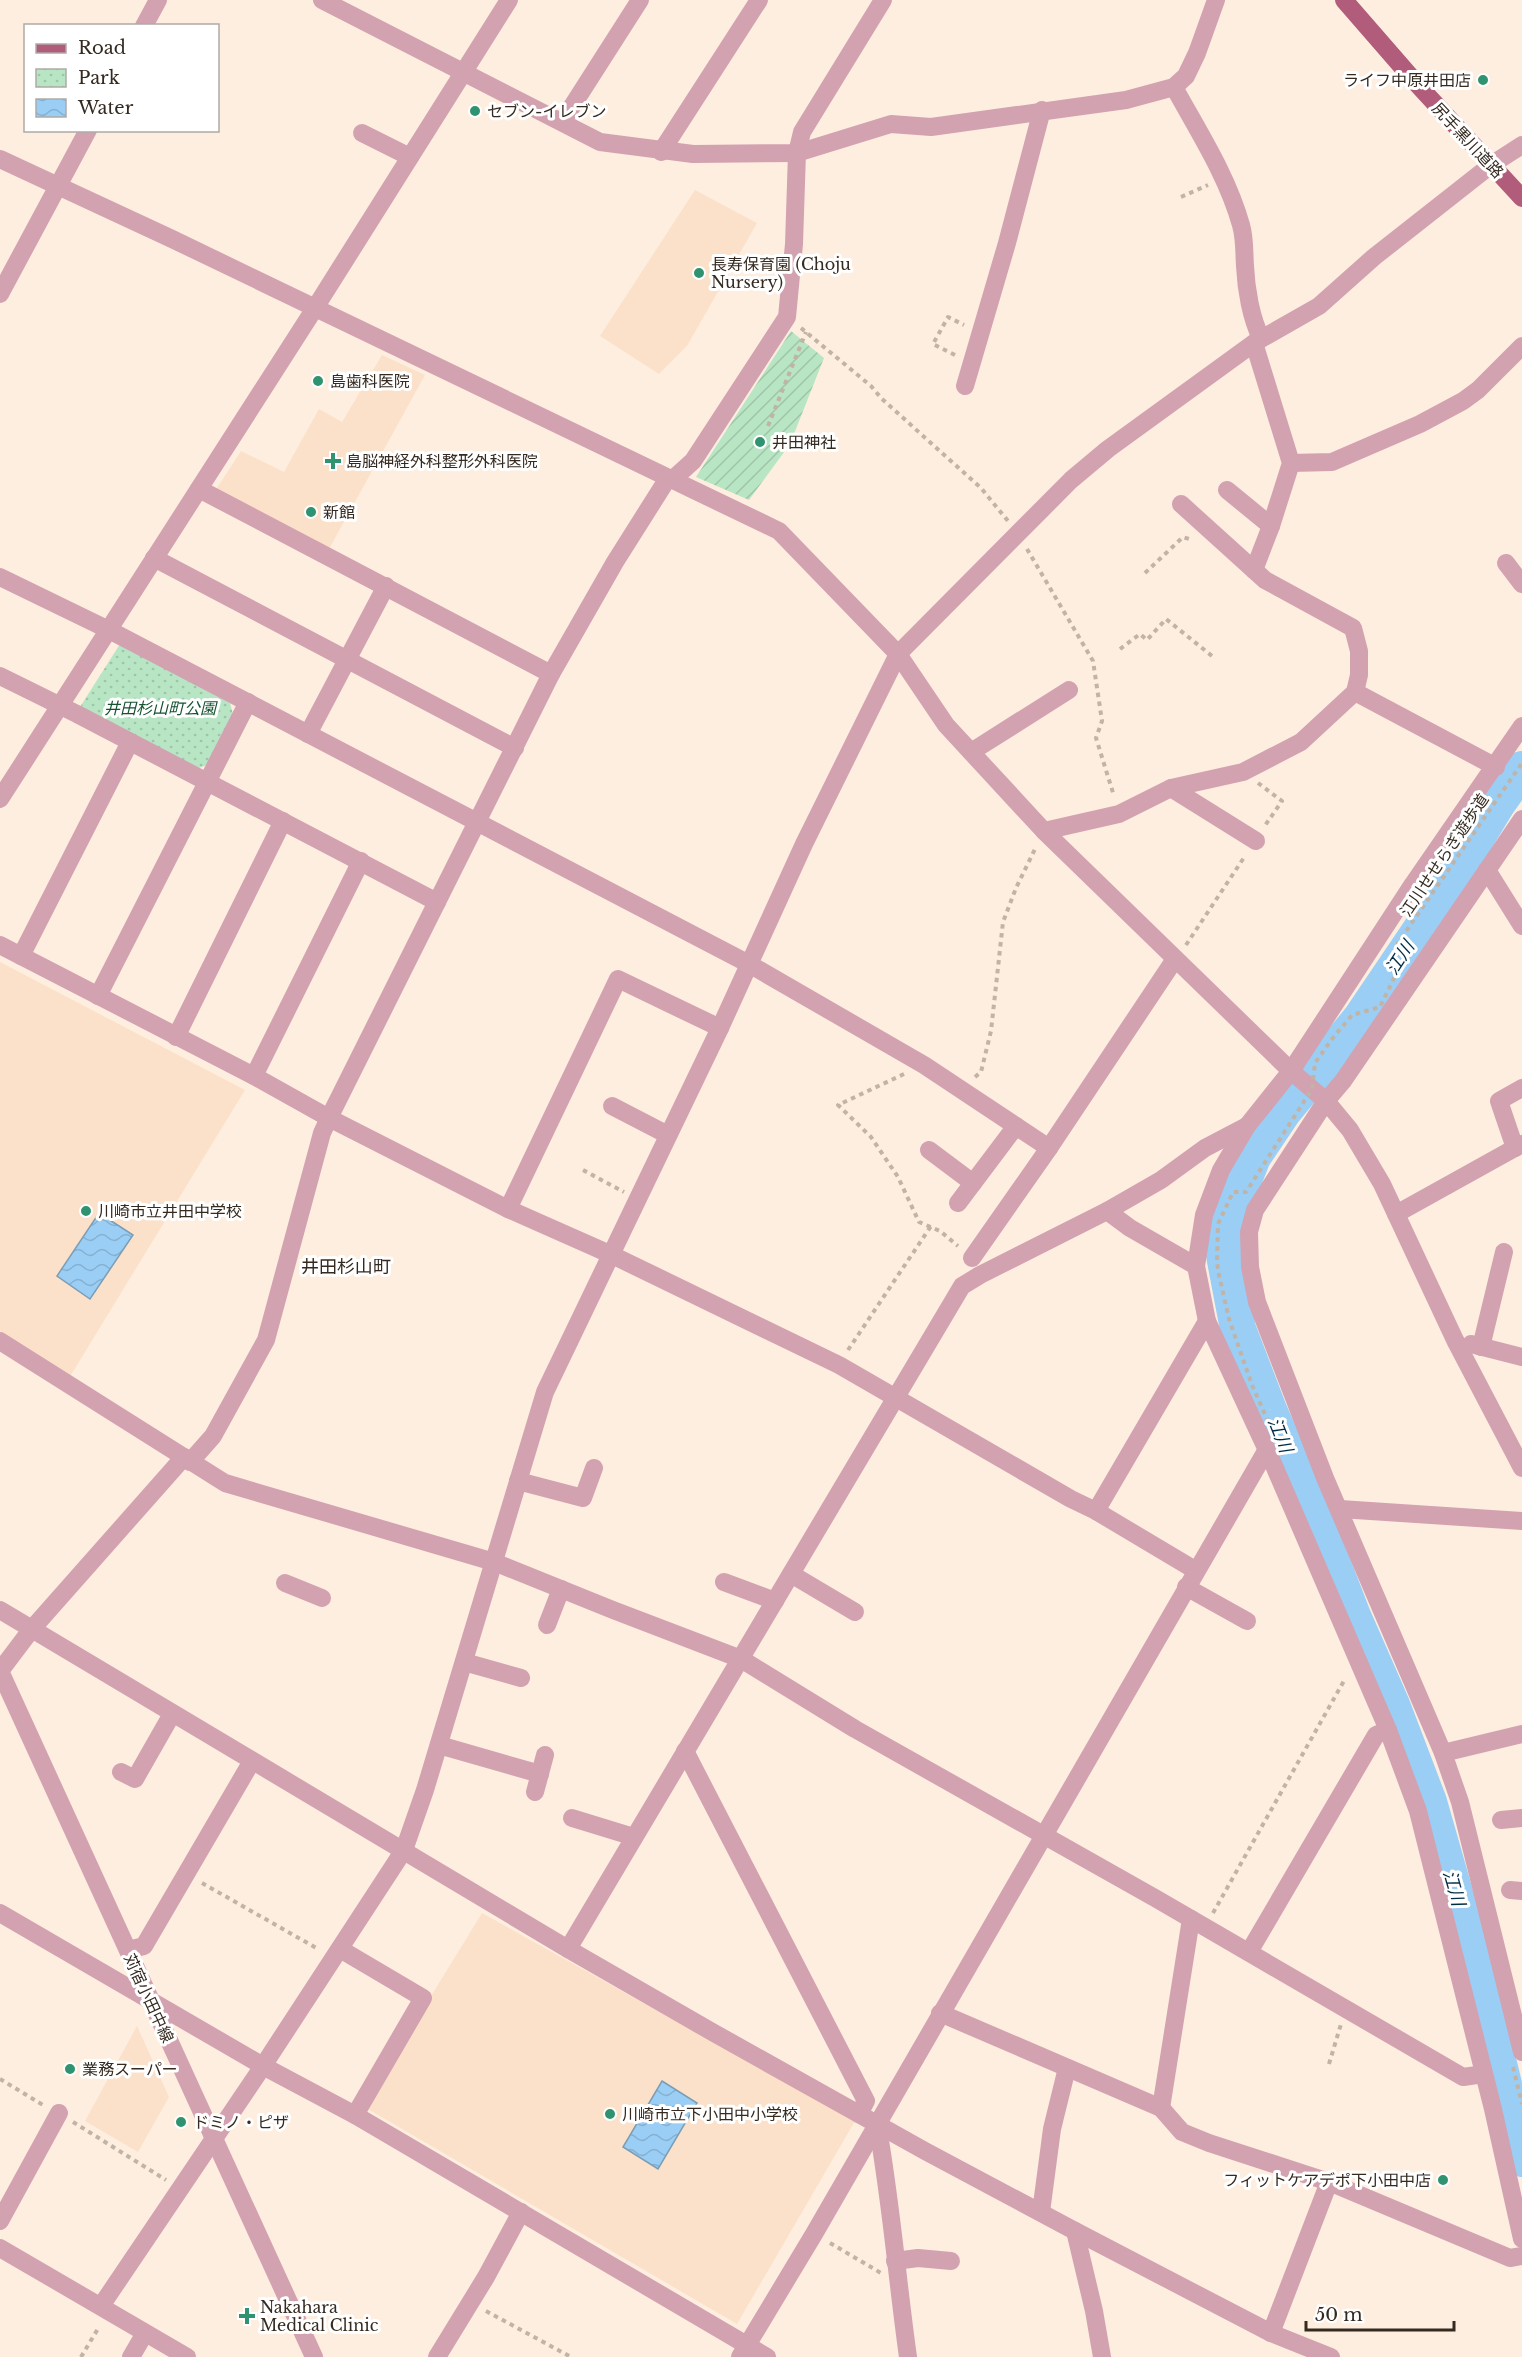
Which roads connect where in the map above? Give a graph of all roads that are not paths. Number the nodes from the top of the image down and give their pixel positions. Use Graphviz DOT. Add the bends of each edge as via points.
graph roads {
  1 [pos="158,0"];
  2 [pos="322,0"];
  3 [pos="509,0"];
  4 [pos="640,0"];
  5 [pos="759,0"];
  6 [pos="883,0"];
  7 [pos="1216,0"];
  8 [pos="1344,0"];
  9 [pos="1356,0"];
  10 [pos="145,24"];
  11 [pos="462,73"];
  12 [pos="1174,87"];
  13 [pos="1042,110"];
  14 [pos="562,122"];
  15 [pos="87,132"];
  16 [pos="362,133"];
  17 [pos="1522,145"];
  18 [pos="661,152"];
  19 [pos="797,153"];
  20 [pos="410,157"];
  21 [pos="0,159"];
  22 [pos="1496,162"];
  23 [pos="1522,182"];
  24 [pos="58,186"];
  25 [pos="1522,198"];
  26 [pos="0,294"];
  27 [pos="315,308"];
  28 [pos="1258,341"];
  29 [pos="1522,346"];
  30 [pos="965,387"];
  31 [pos="1291,463"];
  32 [pos="670,479"];
  33 [pos="199,489"];
  34 [pos="1227,490"];
  35 [pos="1181,504"];
  36 [pos="1271,526"];
  37 [pos="154,558"];
  38 [pos="1506,563"];
  39 [pos="1254,570"];
  40 [pos="0,577"];
  41 [pos="1522,584"];
  42 [pos="386,586"];
  43 [pos="109,630"];
  44 [pos="898,654"];
  45 [pos="347,658"];
  46 [pos="551,674"];
  47 [pos="0,676"];
  48 [pos="1069,690"];
  49 [pos="1355,692"];
  50 [pos="248,702"];
  51 [pos="59,705"];
  52 [pos="1522,726"];
  53 [pos="308,734"];
  54 [pos="130,742"];
  55 [pos="515,748"];
  56 [pos="971,752"];
  57 [pos="1496,767"];
  58 [pos="206,781"];
  59 [pos="1172,788"];
  60 [pos="0,800"];
  61 [pos="1522,819"];
  62 [pos="283,821"];
  63 [pos="478,822"];
  64 [pos="1044,831"];
  65 [pos="1256,841"];
  66 [pos="361,861"];
  67 [pos="1487,870"];
  68 [pos="437,902"];
  69 [pos="1522,927"];
  70 [pos="0,945"];
  71 [pos="21,956"];
  72 [pos="1174,959"];
  73 [pos="749,964"];
  74 [pos="98,996"];
  75 [pos="720,1028"];
  76 [pos="176,1037"];
  77 [pos="1291,1071"];
  78 [pos="254,1076"];
  79 [pos="1522,1088"];
  80 [pos="1326,1101"];
  81 [pos="612,1106"];
  82 [pos="328,1118"];
  83 [pos="1016,1126"];
  84 [pos="1247,1126"];
  85 [pos="668,1135"];
  86 [pos="1519,1146"];
  87 [pos="1048,1148"];
  88 [pos="929,1150"];
  89 [pos="973,1183"];
  90 [pos="958,1203"];
  91 [pos="508,1209"];
  92 [pos="1107,1211"];
  93 [pos="1396,1214"];
  94 [pos="1504,1252"];
  95 [pos="612,1255"];
  96 [pos="972,1258"];
  97 [pos="1196,1266"];
  98 [pos="1207,1321"];
  99 [pos="1455,1340"];
  100 [pos="0,1341"];
  101 [pos="1481,1347"];
  102 [pos="1522,1357"];
  103 [pos="896,1396"];
  104 [pos="1274,1453"];
  105 [pos="187,1459"];
  106 [pos="594,1468"];
  107 [pos="1522,1468"];
  108 [pos="518,1481"];
  109 [pos="1340,1509"];
  110 [pos="1096,1510"];
  111 [pos="1522,1521"];
  112 [pos="494,1562"];
  113 [pos="1195,1570"];
  114 [pos="791,1574"];
  115 [pos="724,1582"];
  116 [pos="285,1583"];
  117 [pos="1186,1587"];
  118 [pos="561,1589"];
  119 [pos="322,1598"];
  120 [pos="775,1601"];
  121 [pos="0,1611"];
  122 [pos="855,1612"];
  123 [pos="1247,1621"];
  124 [pos="547,1626"];
  125 [pos="31,1630"];
  126 [pos="741,1659"];
  127 [pos="464,1662"];
  128 [pos="0,1671"];
  129 [pos="521,1678"];
  130 [pos="172,1714"];
  131 [pos="1388,1730"];
  132 [pos="1522,1734"];
  133 [pos="439,1744"];
  134 [pos="685,1751"];
  135 [pos="1443,1753"];
  136 [pos="545,1755"];
  137 [pos="252,1761"];
  138 [pos="122,1772"];
  139 [pos="540,1774"];
  140 [pos="535,1792"];
  141 [pos="572,1818"];
  142 [pos="1522,1818"];
  143 [pos="1501,1820"];
  144 [pos="1042,1835"];
  145 [pos="634,1837"];
  146 [pos="404,1850"];
  147 [pos="0,1913"];
  148 [pos="1198,1923"];
  149 [pos="568,1948"];
  150 [pos="128,1950"];
  151 [pos="1249,1952"];
  152 [pos="337,1954"];
  153 [pos="150,1999"];
  154 [pos="940,2013"];
  155 [pos="1517,2013"];
  156 [pos="1522,2052"];
  157 [pos="263,2066"];
  158 [pos="1067,2068"];
  159 [pos="1484,2074"];
  160 [pos="1161,2108"];
  161 [pos="59,2114"];
  162 [pos="860,2114"];
  163 [pos="355,2115"];
  164 [pos="877,2123"];
  165 [pos="213,2139"];
  166 [pos="1329,2182"];
  167 [pos="521,2212"];
  168 [pos="1041,2212"];
  169 [pos="0,2221"];
  170 [pos="1075,2231"];
  171 [pos="1522,2239"];
  172 [pos="0,2248"];
  173 [pos="1522,2256"];
  174 [pos="951,2260"];
  175 [pos="895,2261"];
  176 [pos="104,2308"];
  177 [pos="145,2333"];
  178 [pos="1271,2333"];
  179 [pos="744,2351"];
  180 [pos="1294,2351"];
  181 [pos="131,2357"];
  182 [pos="187,2357"];
  183 [pos="314,2357"];
  184 [pos="437,2357"];
  185 [pos="767,2357"];
  186 [pos="908,2357"];
  187 [pos="1102,2357"];
  188 [pos="1331,2357"];
  1 -- 10 [label="street"];
  2 -- 11 [label="street"];
  3 -- 11 [label="street"];
  4 -- 14 [label="street"];
  5 -- 18 [label="street"];
  6 -- 19 [label="street" via="802,132"];
  7 -- 12 [label="street" via="1186,76"];
  8 -- 22 [label="main road, 尻手黒川道路"];
  9 -- 22 [label="main road, 尻手黒川道路"];
  11 -- 14 [label="street"];
  11 -- 20 [label="street"];
  12 -- 13 [label="street" via="1126,100"];
  12 -- 28 [label="street" via="1224,178 1245,239 1245,268"];
  13 -- 19 [label="street" via="931,127 891,124"];
  13 -- 30 [label="street"];
  14 -- 18 [label="street" via="600,142"];
  15 -- 24 [label="street"];
  16 -- 20 [label="street"];
  17 -- 22 [label="street"];
  18 -- 19 [label="street"];
  19 -- 32 [label="street" via="787,317 693,460"];
  20 -- 27 [label="street"];
  21 -- 24 [label="street"];
  22 -- 23 [label="main road, 尻手黒川道路"];
  22 -- 25 [label="main road, 尻手黒川道路"];
  22 -- 28 [label="street" via="1374,257 1319,306"];
  24 -- 26 [label="street"];
  24 -- 27 [label="street"];
  27 -- 32 [label="street"];
  27 -- 33 [label="street"];
  28 -- 31 [label="street"];
  28 -- 44 [label="street" via="1071,480"];
  29 -- 31 [label="street" via="1478,390 1419,424 1332,462"];
  31 -- 36 [label="street"];
  32 -- 44 [label="street" via="779,531"];
  32 -- 46 [label="street" via="615,562"];
  33 -- 37 [label="street"];
  33 -- 42 [label="street"];
  34 -- 36 [label="street"];
  35 -- 39 [label="street"];
  36 -- 39 [label="street"];
  37 -- 43 [label="street"];
  37 -- 45 [label="street"];
  38 -- 41 [label="street"];
  39 -- 49 [label="street" via="1265,580 1353,628 1359,651"];
  40 -- 43 [label="street"];
  42 -- 45 [label="street"];
  42 -- 46 [label="street"];
  43 -- 50 [label="street"];
  43 -- 51 [label="street"];
  44 -- 56 [label="street" via="946,724"];
  44 -- 73 [label="street"];
  45 -- 53 [label="street"];
  45 -- 55 [label="street"];
  46 -- 55 [label="street"];
  47 -- 51 [label="street"];
  48 -- 56 [label="street"];
  49 -- 57 [label="street"];
  49 -- 59 [label="street" via="1301,742 1243,772"];
  50 -- 53 [label="street"];
  50 -- 58 [label="street"];
  51 -- 54 [label="street"];
  51 -- 60 [label="street"];
  52 -- 57 [label="street"];
  53 -- 63 [label="street"];
  54 -- 58 [label="street"];
  54 -- 71 [label="street"];
  55 -- 63 [label="street"];
  56 -- 64 [label="street"];
  57 -- 77 [label="street" via="1413,884"];
  58 -- 62 [label="street"];
  58 -- 74 [label="street"];
  59 -- 64 [label="street" via="1119,814"];
  59 -- 65 [label="street"];
  61 -- 67 [label="street"];
  62 -- 66 [label="street"];
  62 -- 76 [label="street"];
  63 -- 68 [label="street"];
  63 -- 73 [label="street"];
  64 -- 72 [label="street"];
  66 -- 68 [label="street"];
  66 -- 78 [label="street"];
  67 -- 69 [label="street"];
  67 -- 80 [label="street"];
  68 -- 82 [label="street"];
  70 -- 71 [label="street"];
  71 -- 74 [label="street"];
  72 -- 77 [label="street"];
  72 -- 87 [label="street"];
  73 -- 75 [label="street"];
  73 -- 83 [label="street" via="924,1065"];
  74 -- 76 [label="street"];
  75 -- 85 [label="street"];
  75 -- 91 [label="street" via="618,979"];
  76 -- 78 [label="street"];
  77 -- 80 [label="street"];
  77 -- 84 [label="street"];
  78 -- 82 [label="street"];
  79 -- 86 [label="street" via="1499,1101"];
  80 -- 93 [label="street" via="1350,1130"];
  80 -- 109 [label="street" via="1255,1210 1249,1232 1250,1267 1257,1302"];
  81 -- 85 [label="street"];
  82 -- 91 [label="street"];
  82 -- 105 [label="street" via="266,1340 213,1436"];
  83 -- 87 [label="street"];
  83 -- 89 [label="street"];
  84 -- 92 [label="street"];
  84 -- 97 [label="street" via="1221,1170 1204,1215"];
  85 -- 95 [label="street"];
  86 -- 93 [label="street"];
  87 -- 96 [label="street"];
  88 -- 89 [label="street"];
  89 -- 90 [label="street"];
  91 -- 95 [label="street"];
  92 -- 97 [label="street"];
  92 -- 103 [label="street" via="962,1286"];
  93 -- 99 [label="street"];
  94 -- 101 [label="street"];
  95 -- 103 [label="street"];
  95 -- 108 [label="street" via="544,1392"];
  97 -- 98 [label="street"];
  98 -- 104 [label="street"];
  98 -- 110 [label="street"];
  99 -- 101 [label="street"];
  99 -- 107 [label="street"];
  100 -- 105 [label="street"];
  101 -- 102 [label="street"];
  103 -- 110 [label="street"];
  103 -- 114 [label="street"];
  104 -- 113 [label="street"];
  104 -- 131 [label="street"];
  105 -- 112 [label="street" via="225,1483"];
  105 -- 125 [label="street"];
  106 -- 108 [label="street" via="583,1498"];
  108 -- 112 [label="street"];
  109 -- 111 [label="street"];
  109 -- 135 [label="street"];
  110 -- 113 [label="street"];
  112 -- 118 [label="street"];
  112 -- 127 [label="street"];
  113 -- 117 [label="street"];
  114 -- 120 [label="street"];
  114 -- 122 [label="street"];
  115 -- 120 [label="street"];
  116 -- 119 [label="street"];
  117 -- 123 [label="street"];
  117 -- 144 [label="street"];
  118 -- 124 [label="street"];
  118 -- 126 [label="street"];
  120 -- 126 [label="street"];
  121 -- 125 [label="street"];
  125 -- 128 [label="street"];
  125 -- 130 [label="street"];
  126 -- 134 [label="street"];
  126 -- 144 [label="street"];
  127 -- 129 [label="street"];
  127 -- 133 [label="street"];
  128 -- 150 [label="street, 苅宿小田中線"];
  130 -- 137 [label="street"];
  130 -- 138 [label="street" via="135,1779"];
  131 -- 151 [label="street" via="1376,1735"];
  131 -- 159 [label="street" via="1418,1811"];
  132 -- 135 [label="street"];
  133 -- 139 [label="street"];
  133 -- 146 [label="street"];
  134 -- 145 [label="street"];
  134 -- 162 [label="street" via="866,2101"];
  135 -- 155 [label="street"];
  136 -- 139 [label="street"];
  137 -- 146 [label="street"];
  137 -- 150 [label="street" via="144,1946"];
  139 -- 140 [label="street"];
  141 -- 145 [label="street"];
  142 -- 143 [label="street"];
  144 -- 148 [label="street"];
  144 -- 154 [label="street"];
  145 -- 149 [label="street"];
  146 -- 149 [label="street"];
  146 -- 152 [label="street"];
  147 -- 153 [label="street"];
  148 -- 151 [label="street"];
  148 -- 160 [label="street"];
  149 -- 162 [label="street"];
  150 -- 153 [label="street, 苅宿小田中線"];
  151 -- 159 [label="street" via="1463,2077"];
  152 -- 157 [label="street"];
  152 -- 163 [label="street" via="423,1998"];
  153 -- 157 [label="street"];
  153 -- 165 [label="street, 苅宿小田中線"];
  154 -- 158 [label="street"];
  154 -- 164 [label="street"];
  155 -- 156 [label="street"];
  157 -- 163 [label="street"];
  157 -- 165 [label="street"];
  158 -- 160 [label="street"];
  158 -- 168 [label="street"];
  159 -- 171 [label="street"];
  160 -- 166 [label="street" via="1182,2132 1209,2144"];
  161 -- 169 [label="street"];
  162 -- 164 [label="street"];
  163 -- 167 [label="street"];
  164 -- 168 [label="street"];
  164 -- 175 [label="street"];
  164 -- 179 [label="street"];
  165 -- 176 [label="street"];
  165 -- 183 [label="street, 苅宿小田中線"];
  166 -- 173 [label="street" via="1510,2258"];
  166 -- 178 [label="street"];
  167 -- 179 [label="street"];
  167 -- 184 [label="street"];
  168 -- 170 [label="street"];
  170 -- 178 [label="street"];
  170 -- 187 [label="street"];
  172 -- 176 [label="street"];
  174 -- 175 [label="street"];
  175 -- 186 [label="street"];
  176 -- 177 [label="street"];
  177 -- 181 [label="street"];
  177 -- 182 [label="street"];
  178 -- 180 [label="street"];
  179 -- 185 [label="street"];
  180 -- 188 [label="street"];
}
